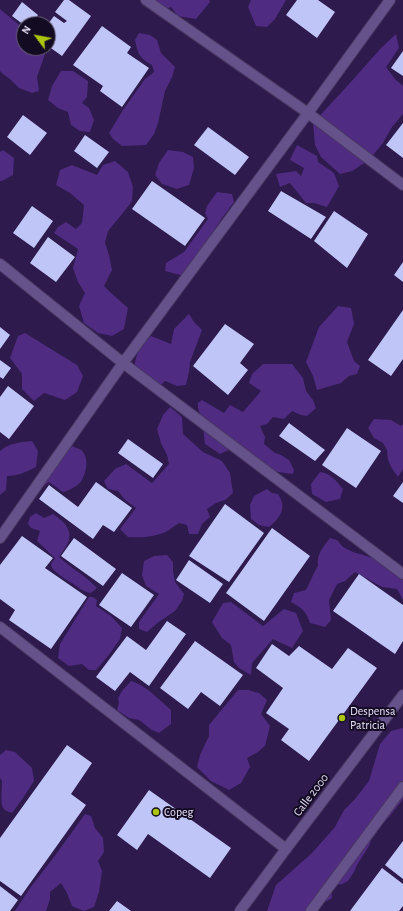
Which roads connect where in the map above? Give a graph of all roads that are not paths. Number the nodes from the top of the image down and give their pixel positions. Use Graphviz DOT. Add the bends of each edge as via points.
graph roads {
  1 [pos="146,0"];
  2 [pos="390,0"];
  3 [pos="308,113"];
  4 [pos="403,185"];
  5 [pos="0,264"];
  6 [pos="123,363"];
  7 [pos="0,538"];
  8 [pos="403,574"];
  9 [pos="0,628"];
  10 [pos="403,695"];
  11 [pos="403,787"];
  12 [pos="286,849"];
  13 [pos="240,911"];
  14 [pos="311,911"];
  1 -- 3 [label="street"];
  2 -- 3 [label="street"];
  3 -- 4 [label="street"];
  3 -- 6 [label="street"];
  5 -- 6 [label="street"];
  6 -- 7 [label="street"];
  6 -- 8 [label="street"];
  9 -- 12 [label="street"];
  10 -- 12 [label="street, Calle 2000"];
  11 -- 14 [label="street"];
  12 -- 13 [label="street, Calle 2000"];
}
